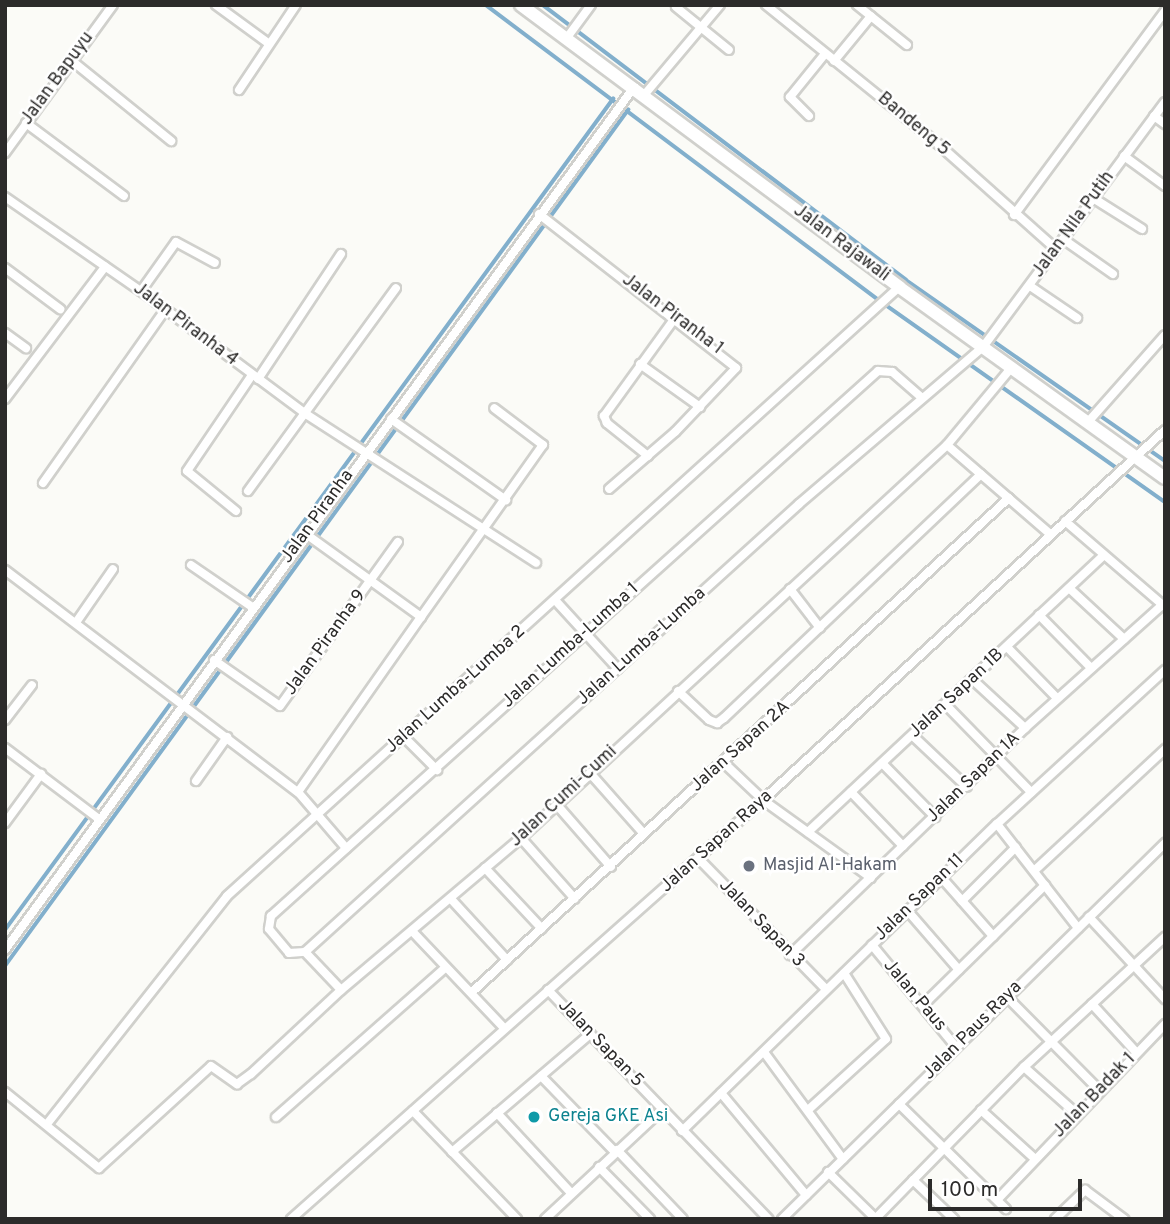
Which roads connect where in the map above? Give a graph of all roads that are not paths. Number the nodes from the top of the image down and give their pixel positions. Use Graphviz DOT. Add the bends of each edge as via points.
graph roads {
  1 [pos="113,5"];
  2 [pos="216,5"];
  3 [pos="296,5"];
  4 [pos="521,5"];
  5 [pos="591,5"];
  6 [pos="720,5"];
  7 [pos="765,5"];
  8 [pos="857,5"];
  9 [pos="676,7"];
  10 [pos="1165,11"];
  11 [pos="871,16"];
  12 [pos="701,27"];
  13 [pos="566,39"];
  14 [pos="268,43"];
  15 [pos="907,45"];
  16 [pos="729,50"];
  17 [pos="825,54"];
  18 [pos="71,60"];
  19 [pos="834,61"];
  20 [pos="239,90"];
  21 [pos="640,90"];
  22 [pos="1165,102"];
  23 [pos="809,116"];
  24 [pos="1154,116"];
  25 [pos="26,122"];
  26 [pos="1165,124"];
  27 [pos="171,141"];
  28 [pos="5,153"];
  29 [pos="1124,156"];
  30 [pos="1165,186"];
  31 [pos="124,196"];
  32 [pos="5,197"];
  33 [pos="1093,198"];
  34 [pos="539,214"];
  35 [pos="1014,215"];
  36 [pos="1142,229"];
  37 [pos="1063,239"];
  38 [pos="1056,249"];
  39 [pos="341,254"];
  40 [pos="215,263"];
  41 [pos="105,267"];
  42 [pos="5,268"];
  43 [pos="1114,274"];
  44 [pos="1030,286"];
  45 [pos="396,288"];
  46 [pos="899,288"];
  47 [pos="141,291"];
  48 [pos="60,309"];
  49 [pos="166,310"];
  50 [pos="674,318"];
  51 [pos="1077,318"];
  52 [pos="5,333"];
  53 [pos="1165,335"];
  54 [pos="983,347"];
  55 [pos="26,348"];
  56 [pos="640,364"];
  57 [pos="1012,368"];
  58 [pos="255,377"];
  59 [pos="921,397"];
  60 [pos="5,399"];
  61 [pos="700,407"];
  62 [pos="494,408"];
  63 [pos="306,414"];
  64 [pos="391,419"];
  65 [pos="1088,422"];
  66 [pos="1165,430"];
  67 [pos="947,444"];
  68 [pos="364,454"];
  69 [pos="648,456"];
  70 [pos="1138,459"];
  71 [pos="981,474"];
  72 [pos="1165,478"];
  73 [pos="43,483"];
  74 [pos="609,489"];
  75 [pos="248,491"];
  76 [pos="1009,498"];
  77 [pos="506,499"];
  78 [pos="236,512"];
  79 [pos="1065,521"];
  80 [pos="482,532"];
  81 [pos="306,534"];
  82 [pos="1050,534"];
  83 [pos="398,542"];
  84 [pos="1104,555"];
  85 [pos="536,563"];
  86 [pos="191,565"];
  87 [pos="113,569"];
  88 [pos="5,570"];
  89 [pos="369,582"];
  90 [pos="1069,588"];
  91 [pos="790,589"];
  92 [pos="555,600"];
  93 [pos="1163,606"];
  94 [pos="253,607"];
  95 [pos="1039,615"];
  96 [pos="421,617"];
  97 [pos="77,621"];
  98 [pos="820,628"];
  99 [pos="587,633"];
  100 [pos="1124,639"];
  101 [pos="1007,647"];
  102 [pos="214,660"];
  103 [pos="1091,668"];
  104 [pos="618,669"];
  105 [pos="1165,670"];
  106 [pos="973,680"];
  107 [pos="32,685"];
  108 [pos="678,691"];
  109 [pos="1057,698"];
  110 [pos="184,703"];
  111 [pos="946,705"];
  112 [pos="5,720"];
  113 [pos="1025,728"];
  114 [pos="913,736"];
  115 [pos="227,737"];
  116 [pos="404,737"];
  117 [pos="5,748"];
  118 [pos="1165,749"];
  119 [pos="998,755"];
  120 [pos="723,762"];
  121 [pos="882,764"];
  122 [pos="437,770"];
  123 [pos="590,773"];
  124 [pos="41,774"];
  125 [pos="196,780"];
  126 [pos="967,787"];
  127 [pos="298,792"];
  128 [pos="851,792"];
  129 [pos="1031,792"];
  130 [pos="763,800"];
  131 [pos="557,804"];
  132 [pos="317,813"];
  133 [pos="935,817"];
  134 [pos="99,819"];
  135 [pos="5,823"];
  136 [pos="997,824"];
  137 [pos="807,832"];
  138 [pos="644,834"];
  139 [pos="522,838"];
  140 [pos="1165,843"];
  141 [pos="903,846"];
  142 [pos="1016,846"];
  143 [pos="346,848"];
  144 [pos="698,858"];
  145 [pos="611,867"];
  146 [pos="485,868"];
  147 [pos="1035,870"];
  148 [pos="942,877"];
  149 [pos="871,878"];
  150 [pos="1045,885"];
  151 [pos="451,899"];
  152 [pos="575,899"];
  153 [pos="962,901"];
  154 [pos="907,910"];
  155 [pos="1089,917"];
  156 [pos="1077,928"];
  157 [pos="542,929"];
  158 [pos="412,931"];
  159 [pos="993,936"];
  160 [pos="1165,937"];
  161 [pos="872,945"];
  162 [pos="5,950"];
  163 [pos="305,952"];
  164 [pos="790,956"];
  165 [pos="507,960"];
  166 [pos="1133,966"];
  167 [pos="445,968"];
  168 [pos="958,970"];
  169 [pos="844,973"];
  170 [pos="825,989"];
  171 [pos="341,990"];
  172 [pos="548,990"];
  173 [pos="471,993"];
  174 [pos="1007,997"];
  175 [pos="1165,999"];
  176 [pos="1092,1004"];
  177 [pos="923,1005"];
  178 [pos="1165,1024"];
  179 [pos="505,1028"];
  180 [pos="590,1034"];
  181 [pos="1049,1043"];
  182 [pos="957,1047"];
  183 [pos="764,1052"];
  184 [pos="1136,1052"];
  185 [pos="1024,1067"];
  186 [pos="541,1076"];
  187 [pos="1099,1090"];
  188 [pos="5,1092"];
  189 [pos="721,1093"];
  190 [pos="899,1104"];
  191 [pos="663,1109"];
  192 [pos="808,1110"];
  193 [pos="981,1110"];
  194 [pos="412,1111"];
  195 [pos="497,1113"];
  196 [pos="1076,1114"];
  197 [pos="276,1117"];
  198 [pos="47,1124"];
  199 [pos="682,1131"];
  200 [pos="944,1149"];
  201 [pos="616,1151"];
  202 [pos="452,1152"];
  203 [pos="844,1158"];
  204 [pos="1035,1159"];
  205 [pos="599,1167"];
  206 [pos="828,1172"];
  207 [pos="913,1180"];
  208 [pos="571,1193"];
  209 [pos="806,1195"];
  210 [pos="998,1199"];
  211 [pos="1006,1209"];
  212 [pos="645,1217"];
  213 [pos="291,1219"];
  214 [pos="517,1219"];
  215 [pos="545,1219"];
  216 [pos="683,1219"];
  217 [pos="768,1219"];
  218 [pos="782,1219"];
  219 [pos="876,1219"];
  220 [pos="954,1219"];
  221 [pos="1055,1219"];
  222 [pos="1124,1219"];
  1 -- 18 [label="street, Jalan Bapuyu"];
  2 -- 14 [label="street"];
  3 -- 14 [label="street"];
  4 -- 13 [label="main road, Jalan Rajawali"];
  5 -- 13 [label="street"];
  6 -- 12 [label="street, Jalan Piranha"];
  7 -- 17 [label="street, Bandeng 5"];
  8 -- 11 [label="street"];
  9 -- 12 [label="street"];
  10 -- 35 [label="street"];
  11 -- 15 [label="street"];
  11 -- 19 [label="street"];
  12 -- 16 [label="street"];
  12 -- 21 [label="street, Jalan Piranha"];
  13 -- 21 [label="main road, Jalan Rajawali"];
  14 -- 20 [label="street"];
  17 -- 19 [label="street, Bandeng 5"];
  17 -- 23 [label="street" via="790,97"];
  18 -- 25 [label="street, Jalan Bapuyu"];
  18 -- 27 [label="street"];
  19 -- 35 [label="street, Bandeng 5" via="938,144"];
  21 -- 34 [label="street, Jalan Piranha"];
  21 -- 46 [label="main road, Jalan Rajawali"];
  22 -- 24 [label="street, Jalan Nila Putih"];
  24 -- 26 [label="street"];
  24 -- 29 [label="street, Jalan Nila Putih"];
  25 -- 28 [label="street, Jalan Bapuyu"];
  25 -- 31 [label="street"];
  29 -- 30 [label="street"];
  29 -- 33 [label="street, Jalan Nila Putih"];
  32 -- 41 [label="street, Jalan Piranha 4"];
  33 -- 36 [label="street"];
  33 -- 37 [label="street, Jalan Nila Putih"];
  34 -- 50 [label="street, Jalan Piranha 1"];
  34 -- 64 [label="street, Jalan Piranha"];
  35 -- 38 [label="street, Bandeng 5"];
  37 -- 38 [label="street, Jalan Nila Putih"];
  37 -- 43 [label="street"];
  38 -- 44 [label="street, Jalan Nila Putih"];
  39 -- 58 [label="street"];
  40 -- 47 [label="street" via="176,242"];
  41 -- 47 [label="street, Jalan Piranha 4"];
  41 -- 60 [label="street"];
  42 -- 48 [label="street"];
  44 -- 51 [label="street"];
  44 -- 54 [label="street, Jalan Nila Putih"];
  45 -- 63 [label="street"];
  46 -- 54 [label="main road, Jalan Rajawali"];
  46 -- 92 [label="street, Jalan Lumba-Lumba 2"];
  47 -- 49 [label="street, Jalan Piranha 4"];
  49 -- 58 [label="street, Jalan Piranha 4"];
  49 -- 73 [label="street"];
  50 -- 56 [label="street"];
  50 -- 61 [label="street, Jalan Piranha 1" via="736,368"];
  52 -- 55 [label="street"];
  53 -- 65 [label="street"];
  54 -- 57 [label="main road, Jalan Rajawali"];
  54 -- 59 [label="street, Jalan Lumba-Lumba"];
  56 -- 61 [label="street"];
  56 -- 69 [label="street" via="604,416"];
  57 -- 65 [label="main road, Jalan Rajawali"];
  57 -- 67 [label="street, Jalan Cumi-Cumi"];
  58 -- 63 [label="street, Jalan Piranha 4"];
  58 -- 78 [label="street" via="187,471"];
  59 -- 99 [label="street, Jalan Lumba-Lumba 1" via="892,372 878,371"];
  59 -- 104 [label="street, Jalan Lumba-Lumba"];
  61 -- 69 [label="street, Jalan Piranha 1"];
  62 -- 77 [label="street" via="542,445"];
  63 -- 68 [label="street, Jalan Piranha 4"];
  63 -- 75 [label="street"];
  64 -- 68 [label="street, Jalan Piranha"];
  64 -- 77 [label="street"];
  65 -- 70 [label="main road, Jalan Rajawali"];
  66 -- 70 [label="street, Jalan Sapan Raya"];
  67 -- 71 [label="street"];
  67 -- 91 [label="street, Jalan Cumi-Cumi"];
  68 -- 80 [label="street, Jalan Piranha 4"];
  68 -- 81 [label="street, Jalan Piranha"];
  69 -- 74 [label="street, Jalan Piranha 1"];
  70 -- 72 [label="main road, Jalan Rajawali"];
  70 -- 79 [label="street, Jalan Sapan Raya"];
  71 -- 76 [label="street"];
  71 -- 98 [label="street"];
  76 -- 82 [label="street"];
  76 -- 120 [label="street, Jalan Sapan 2A"];
  77 -- 80 [label="street"];
  79 -- 82 [label="street, Jalan Sapan Raya"];
  79 -- 84 [label="street"];
  80 -- 85 [label="street, Jalan Piranha 4"];
  80 -- 96 [label="street"];
  81 -- 89 [label="street"];
  81 -- 94 [label="street, Jalan Piranha"];
  82 -- 130 [label="street, Jalan Sapan Raya"];
  83 -- 89 [label="street"];
  84 -- 90 [label="street, Jalan Sapan 1B"];
  84 -- 93 [label="street"];
  86 -- 94 [label="street"];
  87 -- 97 [label="street"];
  88 -- 97 [label="street"];
  89 -- 96 [label="street"];
  89 -- 102 [label="street, Jalan Piranha 9" via="280,706"];
  90 -- 95 [label="street, Jalan Sapan 1B"];
  90 -- 100 [label="street"];
  91 -- 98 [label="street"];
  91 -- 108 [label="street, Jalan Cumi-Cumi"];
  92 -- 99 [label="street"];
  92 -- 116 [label="street, Jalan Lumba-Lumba 2"];
  93 -- 100 [label="street, Jalan Sapan 1A"];
  94 -- 102 [label="street, Jalan Piranha"];
  95 -- 101 [label="street, Jalan Sapan 1B"];
  95 -- 103 [label="street"];
  96 -- 127 [label="street"];
  97 -- 110 [label="street"];
  98 -- 108 [label="street" via="717,723"];
  99 -- 104 [label="street"];
  99 -- 122 [label="street, Jalan Lumba-Lumba 1"];
  100 -- 103 [label="street, Jalan Sapan 1A"];
  101 -- 106 [label="street, Jalan Sapan 1B"];
  101 -- 109 [label="street"];
  102 -- 110 [label="street, Jalan Piranha"];
  103 -- 109 [label="street, Jalan Sapan 1A"];
  104 -- 163 [label="street, Jalan Lumba-Lumba"];
  105 -- 129 [label="street, Jalan Sapan 11"];
  106 -- 111 [label="street, Jalan Sapan 1B"];
  106 -- 113 [label="street"];
  107 -- 112 [label="street"];
  108 -- 123 [label="street, Jalan Cumi-Cumi"];
  109 -- 113 [label="street, Jalan Sapan 1A"];
  110 -- 115 [label="street"];
  110 -- 134 [label="street, Jalan Piranha"];
  111 -- 114 [label="street, Jalan Sapan 1B"];
  111 -- 119 [label="street"];
  113 -- 119 [label="street, Jalan Sapan 1A"];
  114 -- 121 [label="street, Jalan Sapan 1B"];
  114 -- 126 [label="street"];
  115 -- 125 [label="street"];
  115 -- 127 [label="street"];
  116 -- 122 [label="street"];
  116 -- 132 [label="street, Jalan Lumba-Lumba 2"];
  117 -- 124 [label="street"];
  118 -- 147 [label="street"];
  119 -- 126 [label="street, Jalan Sapan 1A"];
  119 -- 129 [label="street"];
  120 -- 130 [label="street"];
  120 -- 138 [label="street, Jalan Sapan 2A"];
  121 -- 128 [label="street, Jalan Sapan 1B"];
  121 -- 133 [label="street"];
  122 -- 143 [label="street, Jalan Lumba-Lumba 1"];
  123 -- 131 [label="street, Jalan Cumi-Cumi"];
  123 -- 138 [label="street"];
  124 -- 134 [label="street"];
  124 -- 135 [label="street"];
  126 -- 133 [label="street, Jalan Sapan 1A"];
  127 -- 132 [label="street"];
  128 -- 137 [label="street, Jalan Sapan 1B"];
  128 -- 141 [label="street"];
  129 -- 136 [label="street, Jalan Sapan 11"];
  130 -- 137 [label="street"];
  130 -- 144 [label="street, Jalan Sapan Raya"];
  131 -- 139 [label="street, Jalan Cumi-Cumi"];
  131 -- 145 [label="street"];
  132 -- 143 [label="street"];
  132 -- 198 [label="street, Jalan Lumba-Lumba 2" via="218,906"];
  133 -- 141 [label="street, Jalan Sapan 1A"];
  134 -- 162 [label="street, Jalan Piranha"];
  136 -- 142 [label="street"];
  136 -- 148 [label="street, Jalan Sapan 11"];
  137 -- 149 [label="street"];
  138 -- 145 [label="street, Jalan Sapan 2A"];
  139 -- 146 [label="street, Jalan Cumi-Cumi"];
  139 -- 152 [label="street"];
  140 -- 155 [label="street, Jalan Paus Raya"];
  141 -- 149 [label="street, Jalan Sapan 1A"];
  142 -- 147 [label="street"];
  142 -- 153 [label="street"];
  143 -- 163 [label="street, Jalan Lumba-Lumba 1" via="268,921 269,929 289,953"];
  144 -- 164 [label="street, Jalan Sapan 3"];
  144 -- 172 [label="street, Jalan Sapan Raya"];
  145 -- 152 [label="street, Jalan Sapan 2A"];
  146 -- 151 [label="street, Jalan Cumi-Cumi"];
  146 -- 157 [label="street"];
  147 -- 150 [label="street"];
  148 -- 153 [label="street"];
  148 -- 154 [label="street, Jalan Sapan 11"];
  149 -- 164 [label="street, Jalan Sapan 1A"];
  150 -- 156 [label="street"];
  150 -- 159 [label="street"];
  151 -- 158 [label="street, Jalan Cumi-Cumi"];
  151 -- 165 [label="street"];
  152 -- 157 [label="street, Jalan Sapan 2A"];
  153 -- 159 [label="street"];
  154 -- 161 [label="street, Jalan Sapan 11"];
  154 -- 168 [label="street"];
  155 -- 156 [label="street, Jalan Paus Raya"];
  155 -- 166 [label="street"];
  156 -- 174 [label="street, Jalan Paus Raya"];
  157 -- 165 [label="street, Jalan Sapan 2A"];
  158 -- 167 [label="street"];
  158 -- 171 [label="street, Jalan Cumi-Cumi"];
  159 -- 168 [label="street"];
  160 -- 166 [label="street"];
  161 -- 169 [label="street, Jalan Sapan 11"];
  161 -- 177 [label="street, Jalan Paus"];
  163 -- 171 [label="street"];
  164 -- 170 [label="street, Jalan Sapan 3"];
  165 -- 173 [label="street, Jalan Sapan 2A"];
  166 -- 175 [label="street"];
  166 -- 176 [label="street"];
  167 -- 173 [label="street"];
  167 -- 197 [label="street"];
  168 -- 177 [label="street"];
  169 -- 170 [label="street, Jalan Sapan 11"];
  169 -- 192 [label="street" via="886,1039"];
  170 -- 183 [label="street, Jalan Sapan 11"];
  171 -- 198 [label="street, Jalan Cumi-Cumi" via="237,1084 211,1066 99,1168"];
  172 -- 179 [label="street, Jalan Sapan Raya"];
  172 -- 180 [label="street, Jalan Sapan 5"];
  173 -- 179 [label="street"];
  174 -- 181 [label="street"];
  174 -- 182 [label="street, Jalan Paus Raya"];
  176 -- 181 [label="street"];
  176 -- 184 [label="street"];
  177 -- 182 [label="street, Jalan Paus"];
  178 -- 184 [label="street, Jalan Badak 1"];
  179 -- 194 [label="street, Jalan Sapan Raya"];
  180 -- 186 [label="street"];
  180 -- 191 [label="street, Jalan Sapan 5"];
  181 -- 185 [label="street"];
  181 -- 187 [label="street"];
  182 -- 190 [label="street, Jalan Paus Raya"];
  183 -- 189 [label="street, Jalan Sapan 11"];
  183 -- 192 [label="street"];
  184 -- 187 [label="street, Jalan Badak 1"];
  185 -- 193 [label="street"];
  185 -- 196 [label="street"];
  186 -- 195 [label="street"];
  186 -- 201 [label="street"];
  187 -- 196 [label="street, Jalan Badak 1"];
  188 -- 198 [label="street"];
  189 -- 199 [label="street, Jalan Sapan 11"];
  189 -- 209 [label="street"];
  190 -- 200 [label="street"];
  190 -- 203 [label="street, Jalan Paus Raya"];
  191 -- 199 [label="street, Jalan Sapan 5"];
  191 -- 201 [label="street"];
  192 -- 203 [label="street"];
  193 -- 200 [label="street"];
  193 -- 204 [label="street"];
  194 -- 202 [label="street"];
  194 -- 213 [label="street, Jalan Sapan Raya"];
  195 -- 202 [label="street"];
  195 -- 208 [label="street"];
  196 -- 204 [label="street, Jalan Badak 1"];
  199 -- 217 [label="street, Jalan Sapan 5"];
  200 -- 207 [label="street"];
  200 -- 210 [label="street"];
  201 -- 205 [label="street"];
  201 -- 216 [label="street"];
  202 -- 214 [label="street"];
  203 -- 206 [label="street, Jalan Paus Raya"];
  204 -- 210 [label="street, Jalan Badak 1"];
  205 -- 208 [label="street"];
  205 -- 212 [label="street"];
  206 -- 209 [label="street, Jalan Paus Raya"];
  206 -- 219 [label="street"];
  207 -- 219 [label="street"];
  207 -- 220 [label="street"];
  208 -- 215 [label="street"];
  209 -- 218 [label="street, Jalan Paus Raya"];
  210 -- 211 [label="street"];
  221 -- 222 [label="street" via="1077,1193 1090,1191"];
}
